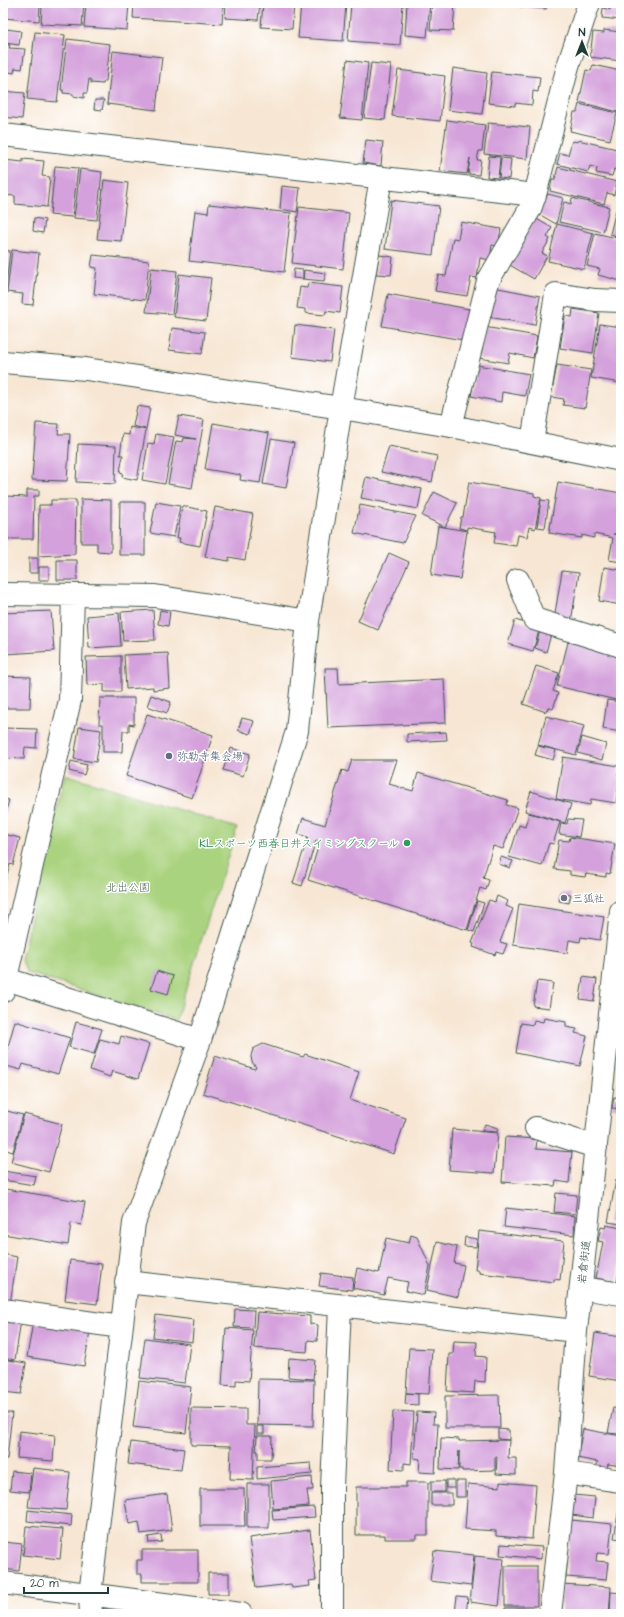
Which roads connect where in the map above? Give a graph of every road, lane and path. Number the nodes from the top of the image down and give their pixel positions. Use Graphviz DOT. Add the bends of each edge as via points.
graph roads {
  1 [pos="589,3"];
  2 [pos="3,135"];
  3 [pos="381,178"];
  4 [pos="535,195"];
  5 [pos="621,301"];
  6 [pos="3,362"];
  7 [pos="341,408"];
  8 [pos="452,426"];
  9 [pos="532,442"];
  10 [pos="621,460"];
  11 [pos="518,580"];
  12 [pos="3,594"];
  13 [pos="73,595"];
  14 [pos="308,621"];
  15 [pos="621,646"];
  16 [pos="621,911"];
  17 [pos="4,983"];
  18 [pos="200,1040"];
  19 [pos="536,1128"];
  20 [pos="596,1146"];
  21 [pos="126,1282"];
  22 [pos="581,1288"];
  23 [pos="621,1294"];
  24 [pos="340,1306"];
  25 [pos="3,1310"];
  26 [pos="121,1326"];
  27 [pos="576,1331"];
  28 [pos="566,1473"];
  29 [pos="621,1481"];
  30 [pos="3,1583"];
  31 [pos="91,1604"];
  32 [pos="241,1614"];
  33 [pos="332,1614"];
  34 [pos="550,1614"];
  1 -- 4 [label="street" via="568,66"];
  2 -- 3 [label="street"];
  3 -- 4 [label="street"];
  3 -- 7 [label="street"];
  4 -- 8 [label="street" via="530,209 488,281"];
  5 -- 9 [label="street" via="556,294"];
  6 -- 7 [label="street" via="99,371"];
  7 -- 8 [label="street"];
  7 -- 14 [label="street"];
  8 -- 9 [label="street"];
  9 -- 10 [label="street"];
  11 -- 15 [label="street" via="534,619"];
  12 -- 13 [label="street"];
  13 -- 14 [label="street" via="155,596"];
  13 -- 17 [label="street" via="70,700"];
  14 -- 18 [label="street" via="297,731"];
  16 -- 20 [label="street, 岩倉街道"];
  17 -- 18 [label="street"];
  18 -- 21 [label="street" via="134,1223"];
  19 -- 20 [label="street"];
  20 -- 22 [label="street, 岩倉街道"];
  21 -- 24 [label="street"];
  21 -- 26 [label="street"];
  22 -- 23 [label="street"];
  22 -- 27 [label="street, 岩倉街道"];
  24 -- 27 [label="street"];
  24 -- 33 [label="street" via="332,1487"];
  25 -- 26 [label="street"];
  26 -- 31 [label="street"];
  27 -- 28 [label="street, 岩倉街道"];
  28 -- 29 [label="street"];
  28 -- 34 [label="street, 岩倉街道"];
  30 -- 31 [label="street"];
  31 -- 32 [label="street"];
}
